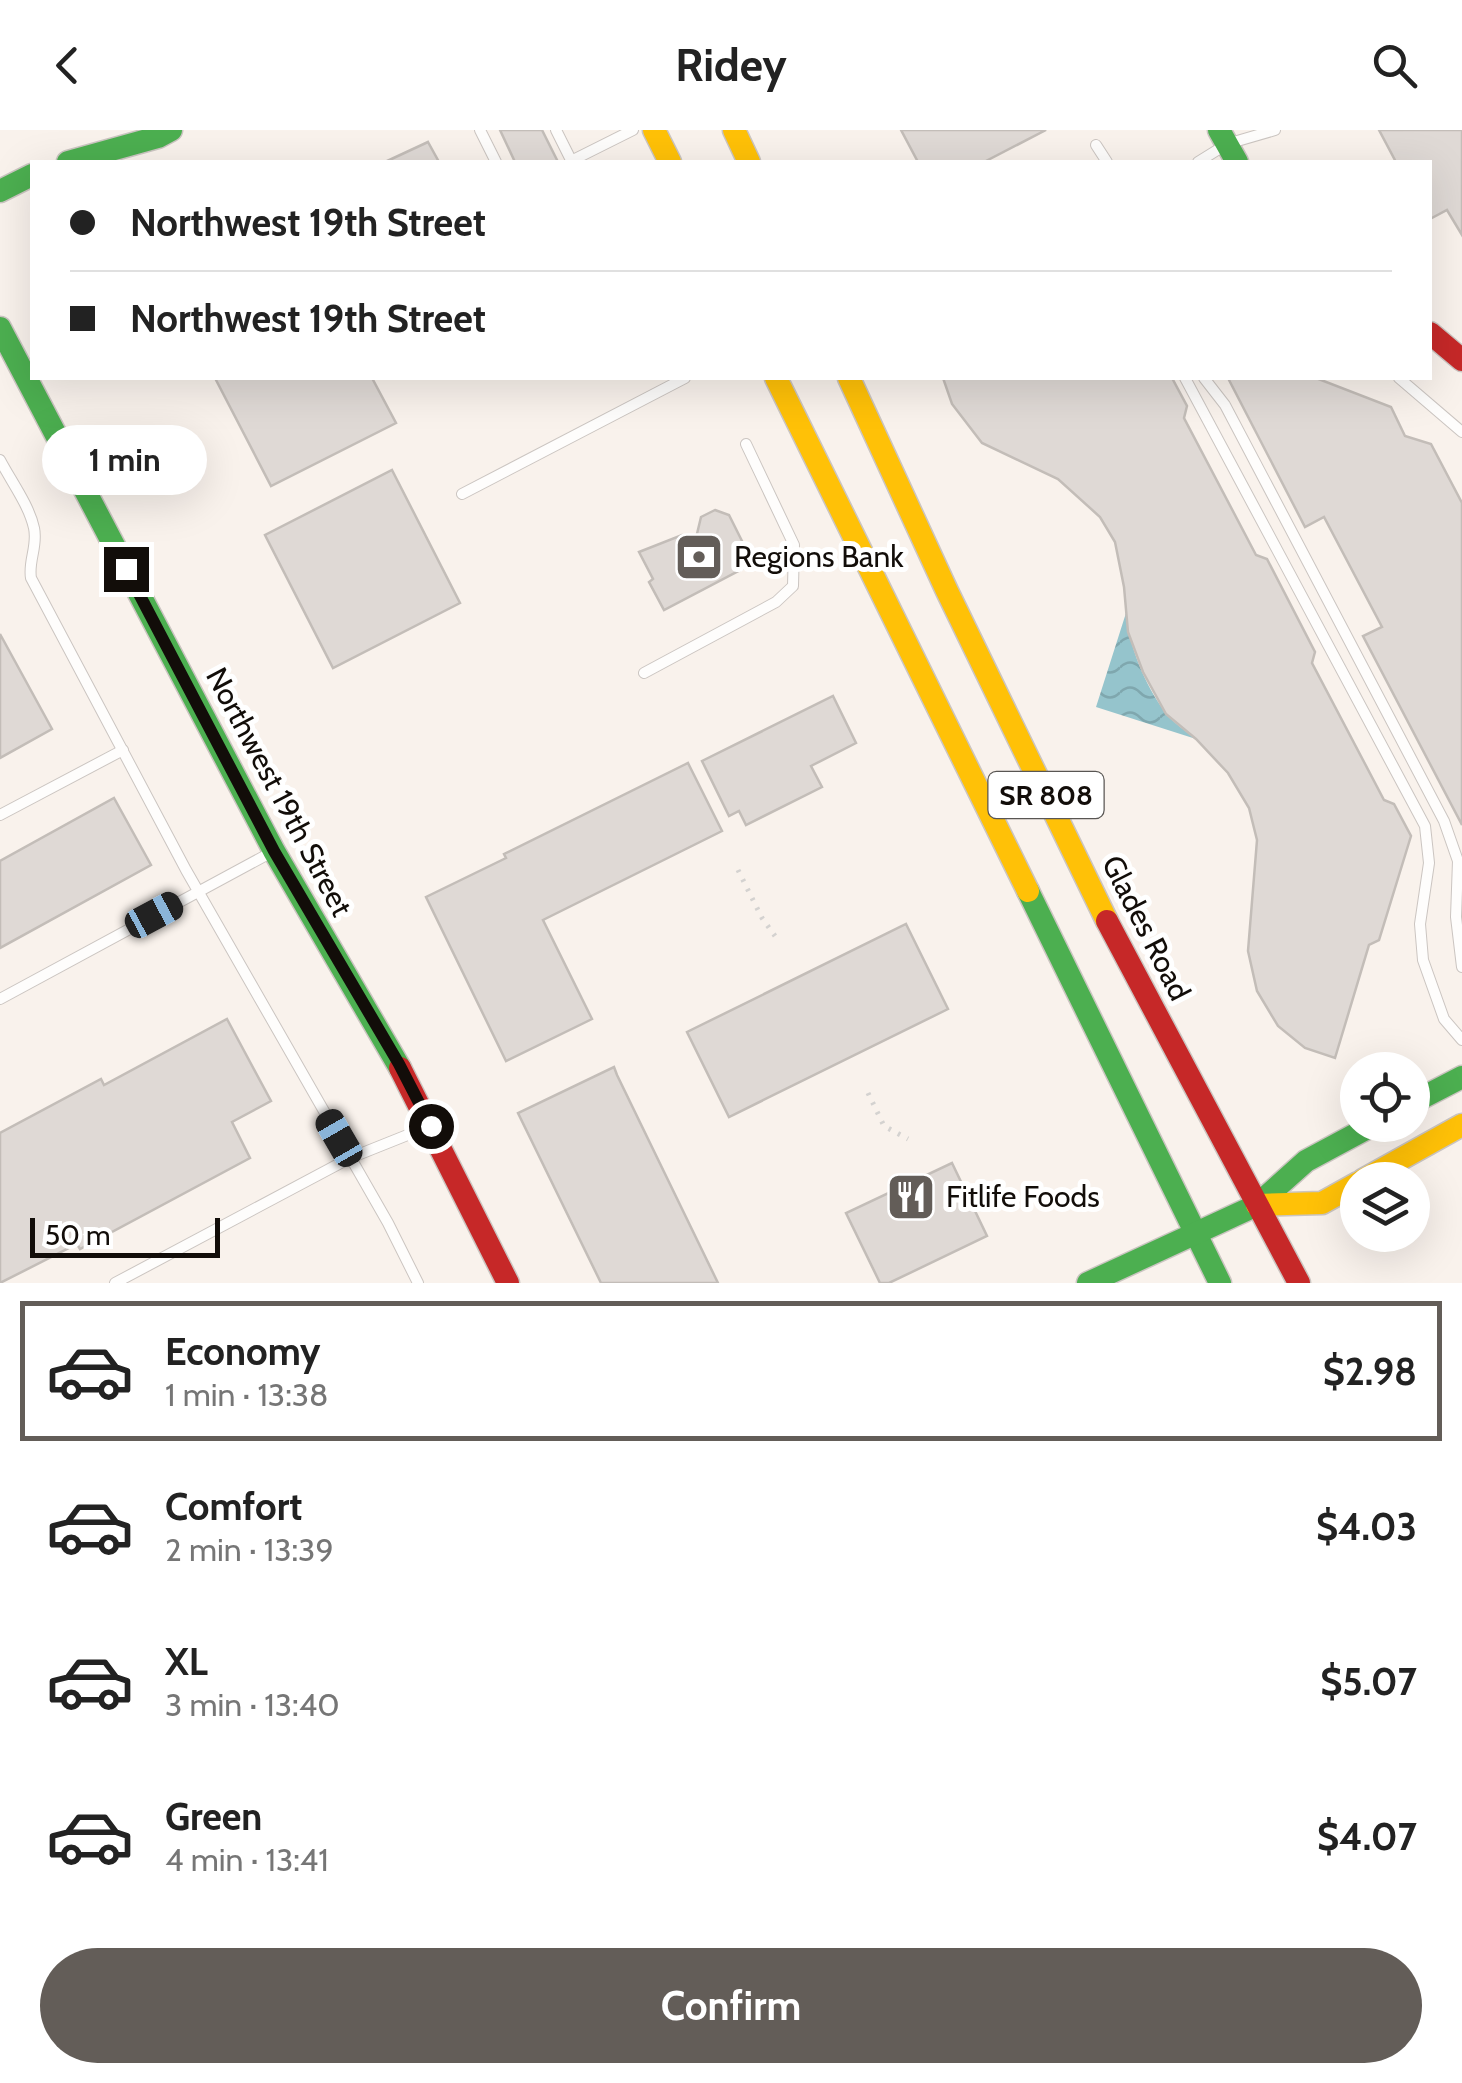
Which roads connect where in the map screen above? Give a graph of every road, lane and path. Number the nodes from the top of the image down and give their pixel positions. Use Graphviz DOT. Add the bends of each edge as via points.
graph roads {
  1 [pos="92,130"];
  2 [pos="171,130"];
  3 [pos="480,130"];
  4 [pos="556,130"];
  5 [pos="632,130"];
  6 [pos="654,130"];
  7 [pos="734,130"];
  8 [pos="1274,130"];
  9 [pos="1230,142"];
  10 [pos="1096,145"];
  11 [pos="54,160"];
  12 [pos="75,160"];
  13 [pos="495,160"];
  14 [pos="570,160"];
  15 [pos="575,160"];
  16 [pos="669,160"];
  17 [pos="748,160"];
  18 [pos="1106,160"];
  19 [pos="1201,160"];
  20 [pos="30,175"];
  21 [pos="0,191"];
  22 [pos="0,328"];
  23 [pos="1432,336"];
  24 [pos="1462,360"];
  25 [pos="681,380"];
  26 [pos="777,380"];
  27 [pos="850,380"];
  28 [pos="1186,380"];
  29 [pos="1206,380"];
  30 [pos="1401,380"];
  31 [pos="1462,432"];
  32 [pos="746,444"];
  33 [pos="0,460"];
  34 [pos="462,494"];
  35 [pos="644,672"];
  36 [pos="122,750"];
  37 [pos="0,815"];
  38 [pos="274,851"];
  39 [pos="738,870"];
  40 [pos="199,892"];
  41 [pos="774,936"];
  42 [pos="1462,967"];
  43 [pos="0,999"];
  44 [pos="1462,1040"];
  45 [pos="1462,1077"];
  46 [pos="868,1093"];
  47 [pos="1430,1094"];
  48 [pos="1462,1125"];
  49 [pos="431,1126"];
  50 [pos="908,1138"];
  51 [pos="1341,1142"];
  52 [pos="350,1158"];
  53 [pos="1396,1162"];
  54 [pos="1340,1193"];
  55 [pos="1258,1205"];
  56 [pos="1197,1233"];
  57 [pos="115,1283"];
  58 [pos="418,1283"];
  59 [pos="508,1283"];
  60 [pos="1088,1283"];
  61 [pos="1220,1283"];
  62 [pos="1298,1283"];
  1 -- 11 [label="main road"];
  2 -- 12 [label="main road"];
  3 -- 13 [label="lane"];
  4 -- 14 [label="lane"];
  5 -- 15 [label="lane"];
  6 -- 16 [label="main road"];
  7 -- 17 [label="main road"];
  8 -- 9 [label="lane"];
  9 -- 19 [label="lane"];
  10 -- 18 [label="lane"];
  20 -- 21 [label="main road"];
  22 -- 38 [label="main road, Northwest 19th Street"];
  23 -- 24 [label="main road"];
  25 -- 34 [label="lane"];
  26 -- 56 [label="main road, SR 808"];
  27 -- 55 [label="main road, Glades Road / SR 808" via="1126,960"];
  28 -- 44 [label="lane" via="1425,826 1430,863 1422,960 1444,1019"];
  29 -- 42 [label="lane" via="1226,405 1444,822 1458,860"];
  30 -- 31 [label="lane"];
  32 -- 35 [label="lane" via="794,545 794,586"];
  33 -- 36 [label="lane" via="34,528 31,578"];
  36 -- 37 [label="lane"];
  36 -- 40 [label="lane"];
  38 -- 40 [label="lane"];
  38 -- 49 [label="main road, Northwest 19th Street"];
  39 -- 41 [label="path"];
  40 -- 43 [label="lane"];
  40 -- 52 [label="lane"];
  45 -- 47 [label="main road"];
  46 -- 50 [label="path" via="884,1126"];
  48 -- 53 [label="main road"];
  49 -- 52 [label="lane"];
  49 -- 59 [label="main road, Northwest 19th Street"];
  51 -- 55 [label="main road" via="1306,1161"];
  52 -- 57 [label="lane"];
  52 -- 58 [label="lane"];
  54 -- 55 [label="main road" via="1322,1203"];
  55 -- 56 [label="main road"];
  55 -- 62 [label="main road, Glades Road / SR 808"];
  56 -- 60 [label="main road"];
  56 -- 61 [label="main road, SR 808"];
}
